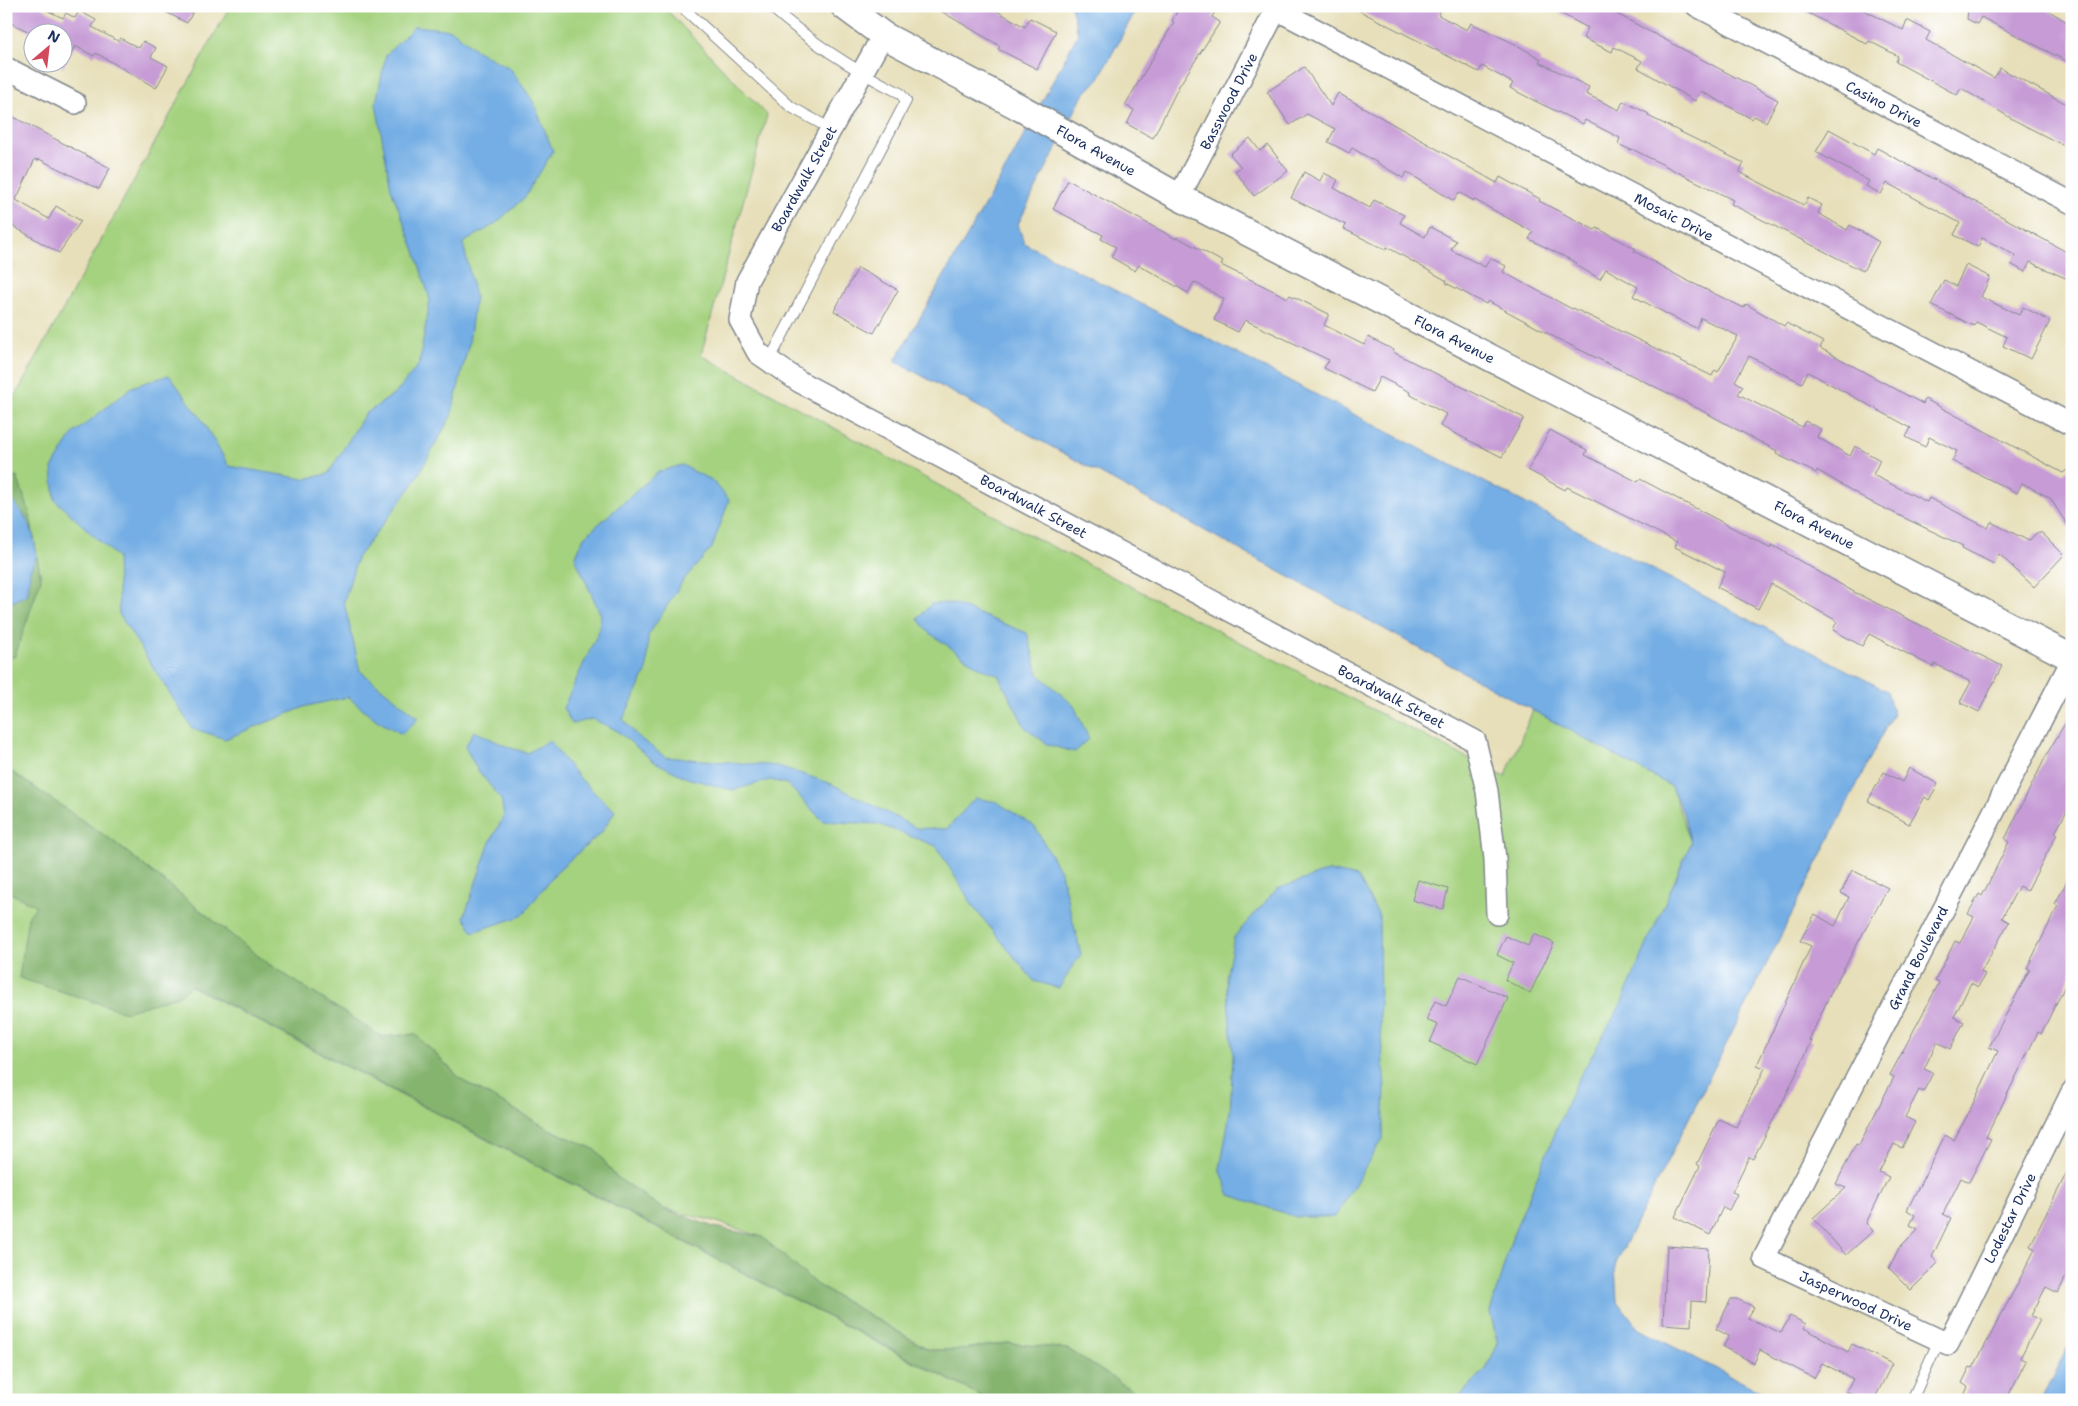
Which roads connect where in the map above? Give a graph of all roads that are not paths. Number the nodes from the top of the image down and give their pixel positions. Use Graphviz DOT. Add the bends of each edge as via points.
graph roads {
  1 [pos="680,6"];
  2 [pos="770,6"];
  3 [pos="844,6"];
  4 [pos="1697,6"];
  5 [pos="1277,8"];
  6 [pos="883,35"];
  7 [pos="6,68"];
  8 [pos="862,74"];
  9 [pos="75,103"];
  10 [pos="832,129"];
  11 [pos="1179,197"];
  12 [pos="2072,203"];
  13 [pos="769,361"];
  14 [pos="2072,425"];
  15 [pos="2072,659"];
  16 [pos="1496,914"];
  17 [pos="2072,1092"];
  18 [pos="1764,1258"];
  19 [pos="1944,1342"];
  20 [pos="1912,1400"];
  1 -- 10 [label="lane" via="791,107"];
  2 -- 8 [label="lane" via="793,27"];
  3 -- 6 [label="street, Flora Avenue"];
  4 -- 12 [label="street, Casino Drive"];
  5 -- 11 [label="street, Basswood Drive"];
  5 -- 14 [label="street, Mosaic Drive"];
  6 -- 8 [label="street, Boardwalk Street"];
  6 -- 11 [label="street, Flora Avenue"];
  7 -- 9 [label="street"];
  8 -- 10 [label="street, Boardwalk Street"];
  8 -- 13 [label="lane" via="900,93 906,101"];
  10 -- 13 [label="street, Boardwalk Street" via="747,281 740,320 758,353"];
  11 -- 15 [label="street, Flora Avenue"];
  13 -- 16 [label="street, Boardwalk Street" via="800,382 1474,741 1488,791 1495,859"];
  15 -- 18 [label="street, Grand Boulevard"];
  17 -- 19 [label="street, Lodestar Drive"];
  18 -- 19 [label="street, Jasperwood Drive"];
  19 -- 20 [label="lane"];
}
